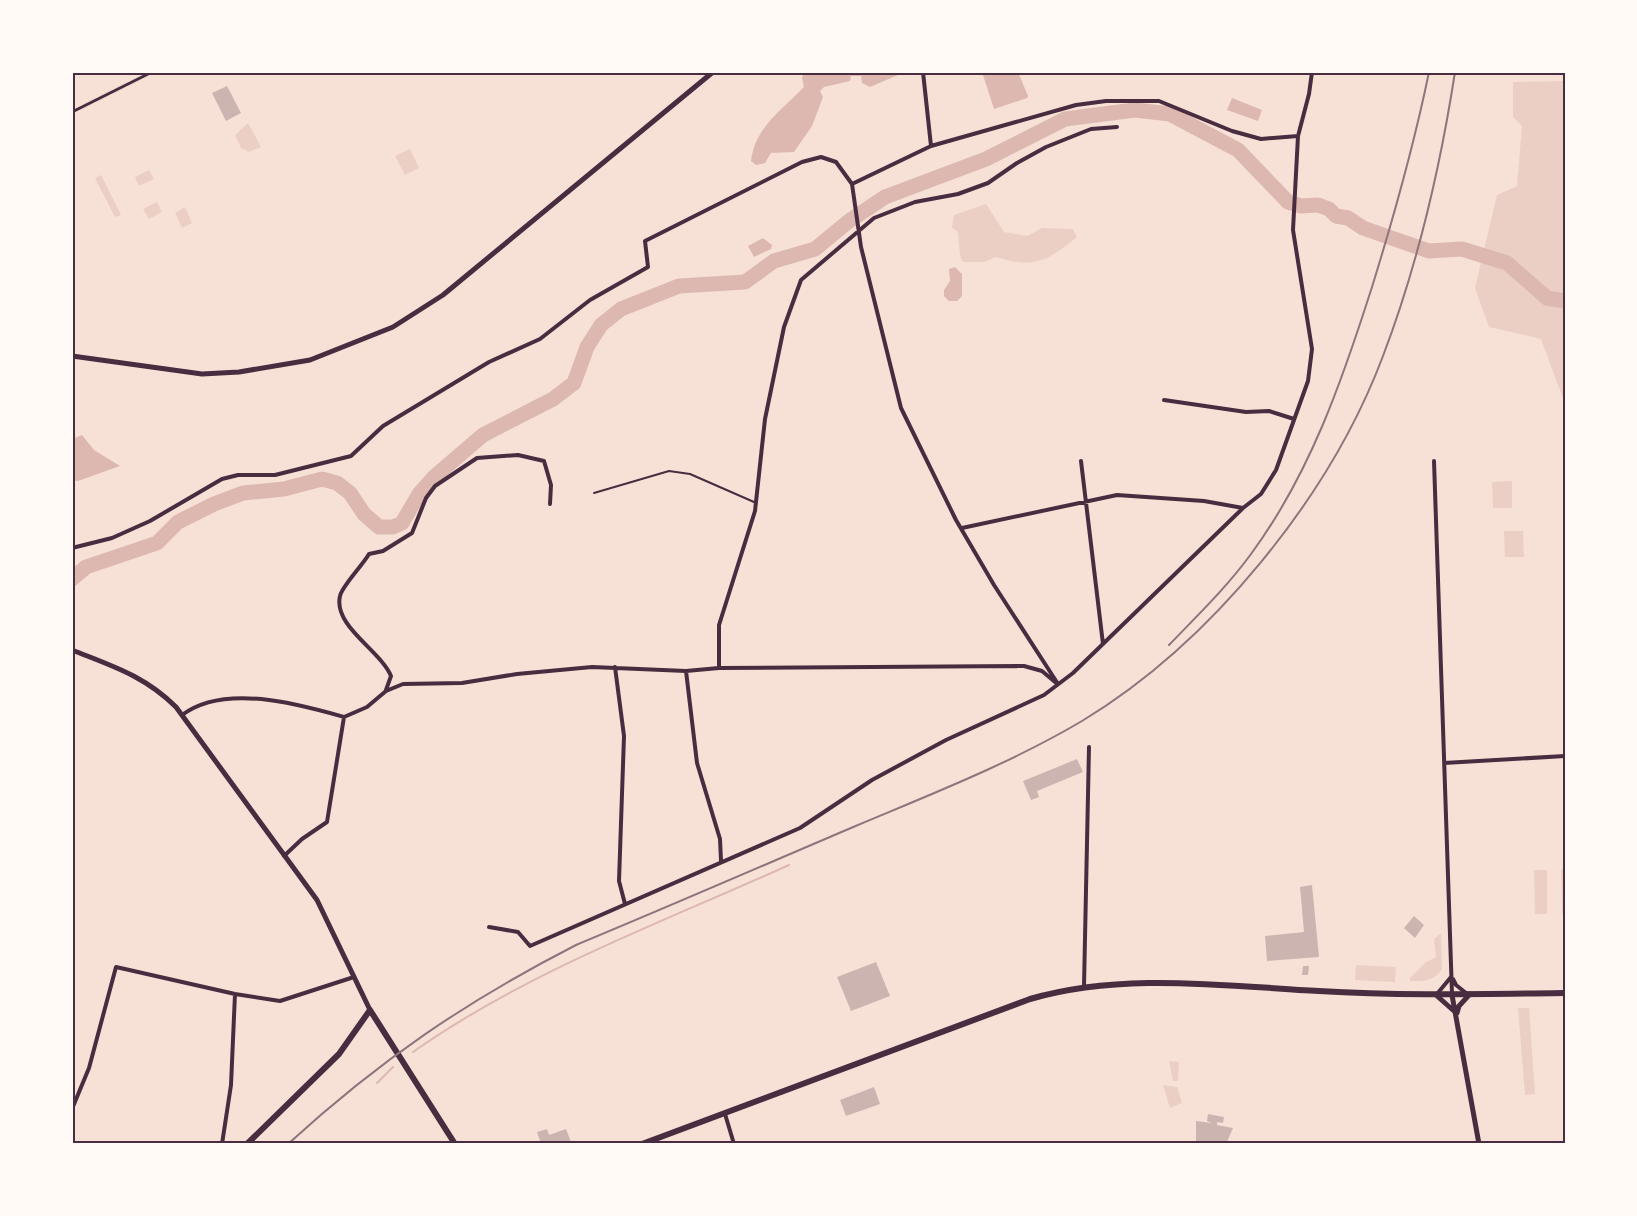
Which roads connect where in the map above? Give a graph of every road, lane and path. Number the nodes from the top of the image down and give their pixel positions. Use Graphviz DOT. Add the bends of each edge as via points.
graph roads {
  1 [pos="152,72"];
  2 [pos="713,72"];
  3 [pos="923,72"];
  4 [pos="1312,72"];
  5 [pos="72,112"];
  6 [pos="1117,127"];
  7 [pos="1298,136"];
  8 [pos="931,146"];
  9 [pos="852,184"];
  10 [pos="860,231"];
  11 [pos="72,356"];
  12 [pos="1164,400"];
  13 [pos="1294,419"];
  14 [pos="1082,461"];
  15 [pos="1434,461"];
  16 [pos="594,493"];
  17 [pos="1088,500"];
  18 [pos="754,502"];
  19 [pos="550,504"];
  20 [pos="1243,508"];
  21 [pos="962,528"];
  22 [pos="72,548"];
  23 [pos="1103,644"];
  24 [pos="72,650"];
  25 [pos="615,667"];
  26 [pos="720,668"];
  27 [pos="686,670"];
  28 [pos="1058,684"];
  29 [pos="386,691"];
  30 [pos="182,716"];
  31 [pos="344,717"];
  32 [pos="1089,747"];
  33 [pos="1565,756"];
  34 [pos="1444,763"];
  35 [pos="284,856"];
  36 [pos="721,861"];
  37 [pos="625,904"];
  38 [pos="489,927"];
  39 [pos="1452,976"];
  40 [pos="355,977"];
  41 [pos="1084,986"];
  42 [pos="1565,993"];
  43 [pos="235,994"];
  44 [pos="1470,994"];
  45 [pos="1436,995"];
  46 [pos="1452,995"];
  47 [pos="370,1010"];
  48 [pos="1456,1014"];
  49 [pos="72,1109"];
  50 [pos="724,1113"];
  51 [pos="222,1144"];
  52 [pos="247,1144"];
  53 [pos="455,1144"];
  54 [pos="642,1144"];
  55 [pos="734,1144"];
  56 [pos="1479,1144"];
  1 -- 5 [label="street"];
  2 -- 11 [label="street" via="443,295 393,327 310,360 239,372 202,374"];
  3 -- 8 [label="street"];
  4 -- 7 [label="street"];
  6 -- 10 [label="street" via="1091,129 1046,147 988,183 958,194 915,202 874,218"];
  7 -- 8 [label="street" via="1261,139 1159,101 1136,99 1076,105"];
  7 -- 13 [label="street" via="1293,230 1312,349 1308,381"];
  8 -- 9 [label="street"];
  9 -- 10 [label="street"];
  9 -- 22 [label="street" via="836,162 821,157 802,162 645,241 648,267 590,300 540,339 489,362 383,426 351,456 275,475 222,479 141,525 112,538"];
  10 -- 18 [label="street" via="801,280 781,339"];
  10 -- 21 [label="street" via="901,408"];
  12 -- 13 [label="street" via="1246,412 1269,411"];
  13 -- 20 [label="street" via="1276,470 1261,494"];
  14 -- 17 [label="street"];
  15 -- 34 [label="street"];
  16 -- 18 [label="lane" via="669,471 690,474"];
  17 -- 20 [label="street" via="1153,495"];
  17 -- 21 [label="street"];
  17 -- 23 [label="street"];
  18 -- 26 [label="street" via="755,511 719,625"];
  19 -- 29 [label="street" via="551,485 544,461 518,454 477,458 435,486 412,533 383,551 369,554 340,596 340,609 346,626 386,664 391,676"];
  20 -- 23 [label="street"];
  21 -- 28 [label="street" via="993,585"];
  23 -- 28 [label="street"];
  24 -- 30 [label="street" via="149,683"];
  25 -- 27 [label="street"];
  25 -- 29 [label="street" via="403,684"];
  25 -- 37 [label="street" via="624,736 619,881"];
  26 -- 27 [label="street"];
  26 -- 28 [label="street" via="1024,666 1042,671"];
  27 -- 36 [label="street" via="697,763 720,839"];
  28 -- 36 [label="street" via="1044,696 945,740 872,780 800,828"];
  29 -- 31 [label="street" via="367,707"];
  30 -- 31 [label="street" via="191,709 246,698 289,701"];
  30 -- 35 [label="street"];
  31 -- 35 [label="street" via="327,822"];
  32 -- 41 [label="street"];
  33 -- 34 [label="street"];
  34 -- 39 [label="street"];
  35 -- 40 [label="street" via="317,900"];
  36 -- 37 [label="street"];
  37 -- 38 [label="street" via="530,946 518,932"];
  39 -- 44 [label="street" via="1456,985"];
  39 -- 45 [label="street"];
  39 -- 46 [label="street"];
  40 -- 43 [label="street" via="280,1002"];
  40 -- 47 [label="street"];
  41 -- 45 [label="main road" via="1144,984"];
  41 -- 50 [label="main road" via="1030,999"];
  42 -- 44 [label="main road"];
  43 -- 49 [label="street" via="116,967 89,1068"];
  43 -- 51 [label="street" via="231,1085"];
  44 -- 46 [label="main road"];
  44 -- 48 [label="street"];
  45 -- 46 [label="main road"];
  45 -- 48 [label="street"];
  46 -- 48 [label="street"];
  47 -- 52 [label="main road" via="339,1054"];
  47 -- 53 [label="main road"];
  48 -- 56 [label="street"];
  50 -- 54 [label="main road"];
  50 -- 55 [label="street"];
}
